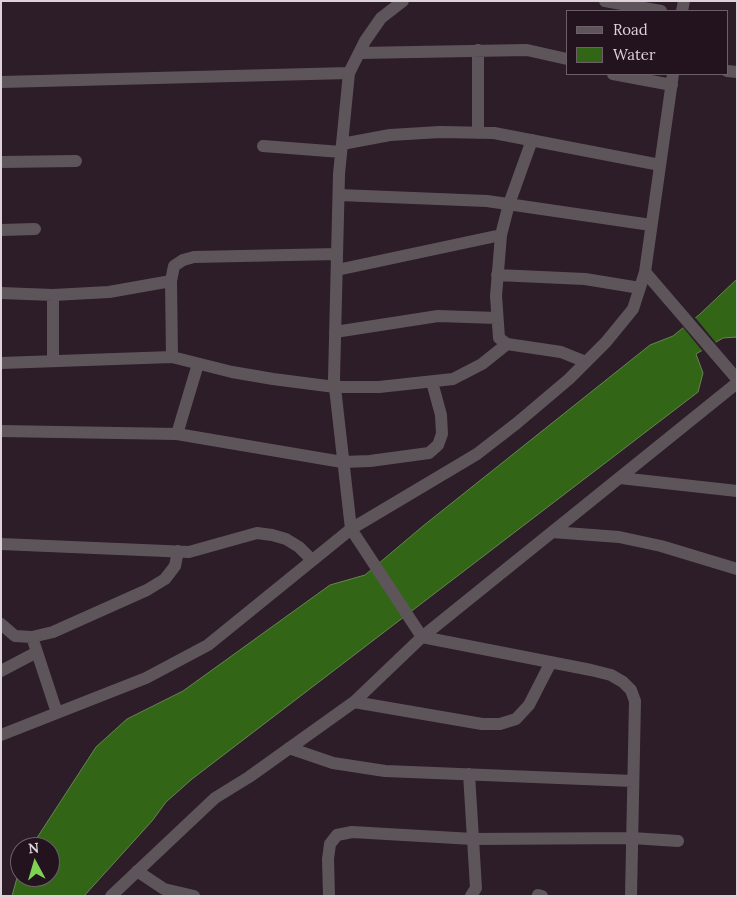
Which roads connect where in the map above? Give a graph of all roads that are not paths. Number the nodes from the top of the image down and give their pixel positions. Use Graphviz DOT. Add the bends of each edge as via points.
graph roads {
  1 [pos="402,1"];
  2 [pos="605,1"];
  3 [pos="655,10"];
  4 [pos="478,50"];
  5 [pos="359,53"];
  6 [pos="566,59"];
  7 [pos="349,73"];
  8 [pos="625,75"];
  9 [pos="672,79"];
  10 [pos="1,82"];
  11 [pos="478,133"];
  12 [pos="532,140"];
  13 [pos="263,146"];
  14 [pos="342,148"];
  15 [pos="76,161"];
  16 [pos="1,162"];
  17 [pos="660,165"];
  18 [pos="339,195"];
  19 [pos="510,204"];
  20 [pos="651,225"];
  21 [pos="35,229"];
  22 [pos="1,230"];
  23 [pos="501,236"];
  24 [pos="337,254"];
  25 [pos="337,270"];
  26 [pos="644,272"];
  27 [pos="497,276"];
  28 [pos="171,281"];
  29 [pos="640,288"];
  30 [pos="1,293"];
  31 [pos="53,295"];
  32 [pos="498,318"];
  33 [pos="335,332"];
  34 [pos="507,344"];
  35 [pos="172,357"];
  36 [pos="53,361"];
  37 [pos="586,362"];
  38 [pos="1,363"];
  39 [pos="198,364"];
  40 [pos="432,382"];
  41 [pos="736,384"];
  42 [pos="335,387"];
  43 [pos="1,431"];
  44 [pos="177,434"];
  45 [pos="342,462"];
  46 [pos="620,478"];
  47 [pos="737,491"];
  48 [pos="351,529"];
  49 [pos="552,532"];
  50 [pos="1,544"];
  51 [pos="178,551"];
  52 [pos="312,560"];
  53 [pos="737,569"];
  54 [pos="1,624"];
  55 [pos="32,637"];
  56 [pos="422,638"];
  57 [pos="37,652"];
  58 [pos="551,662"];
  59 [pos="1,671"];
  60 [pos="354,702"];
  61 [pos="57,713"];
  62 [pos="1,735"];
  63 [pos="289,748"];
  64 [pos="468,774"];
  65 [pos="633,781"];
  66 [pos="632,838"];
  67 [pos="473,839"];
  68 [pos="678,841"];
  69 [pos="137,871"];
  70 [pos="111,896"];
  71 [pos="194,896"];
  72 [pos="329,896"];
  73 [pos="471,896"];
  74 [pos="631,896"];
  1 -- 5 [label="street" via="381,18"];
  2 -- 3 [label="street"];
  4 -- 5 [label="street"];
  4 -- 6 [label="street" via="526,50"];
  4 -- 11 [label="street"];
  5 -- 7 [label="street"];
  7 -- 10 [label="street"];
  7 -- 14 [label="street"];
  8 -- 9 [label="street"];
  9 -- 17 [label="street"];
  11 -- 12 [label="street"];
  11 -- 14 [label="street" via="390,135"];
  12 -- 17 [label="street"];
  12 -- 19 [label="street"];
  13 -- 14 [label="street"];
  14 -- 18 [label="street"];
  15 -- 16 [label="street"];
  17 -- 20 [label="street"];
  18 -- 19 [label="street"];
  18 -- 24 [label="street"];
  19 -- 20 [label="street"];
  19 -- 23 [label="street"];
  20 -- 26 [label="street"];
  21 -- 22 [label="street"];
  23 -- 25 [label="street"];
  23 -- 27 [label="street"];
  24 -- 25 [label="street"];
  24 -- 28 [label="street" via="194,258 174,266"];
  25 -- 33 [label="street"];
  26 -- 29 [label="street"];
  26 -- 41 [label="street"];
  27 -- 29 [label="street" via="586,279"];
  27 -- 32 [label="street"];
  28 -- 31 [label="street" via="109,292"];
  28 -- 35 [label="street"];
  29 -- 37 [label="street" via="633,309"];
  30 -- 31 [label="street"];
  31 -- 36 [label="street"];
  32 -- 33 [label="street" via="438,316"];
  32 -- 34 [label="street" via="499,338"];
  33 -- 42 [label="street"];
  34 -- 37 [label="street" via="561,352"];
  34 -- 40 [label="street" via="482,364 453,379"];
  35 -- 36 [label="street"];
  35 -- 39 [label="street"];
  36 -- 38 [label="street"];
  37 -- 48 [label="street" via="477,454"];
  39 -- 42 [label="street"];
  39 -- 44 [label="street"];
  40 -- 42 [label="street"];
  40 -- 45 [label="street" via="442,434 438,445 429,453"];
  41 -- 46 [label="street"];
  42 -- 45 [label="street"];
  43 -- 44 [label="street"];
  44 -- 45 [label="street"];
  45 -- 48 [label="street"];
  46 -- 47 [label="street"];
  46 -- 49 [label="street"];
  48 -- 52 [label="street"];
  48 -- 56 [label="street"];
  49 -- 53 [label="street" via="620,537"];
  49 -- 56 [label="street"];
  50 -- 51 [label="street"];
  51 -- 52 [label="street" via="210,548 257,533 272,534 300,547"];
  51 -- 55 [label="street" via="175,566 165,579 147,590 53,632"];
  52 -- 61 [label="street" via="208,645 146,678"];
  54 -- 55 [label="street" via="15,636"];
  55 -- 57 [label="street"];
  56 -- 58 [label="street"];
  56 -- 60 [label="street"];
  57 -- 59 [label="street"];
  57 -- 61 [label="street"];
  58 -- 60 [label="street" via="529,705 516,719 500,724 482,724"];
  58 -- 65 [label="street" via="611,675 631,690 635,701"];
  60 -- 63 [label="street"];
  61 -- 62 [label="street"];
  63 -- 64 [label="street" via="332,763 361,768"];
  63 -- 69 [label="street" via="215,798"];
  64 -- 65 [label="street"];
  64 -- 67 [label="street"];
  65 -- 66 [label="street"];
  66 -- 67 [label="street"];
  66 -- 68 [label="street"];
  66 -- 74 [label="street"];
  67 -- 72 [label="street" via="352,832 337,835 330,844 328,859"];
  67 -- 73 [label="street" via="476,888"];
  69 -- 70 [label="street"];
  69 -- 71 [label="street" via="164,889"];
}
